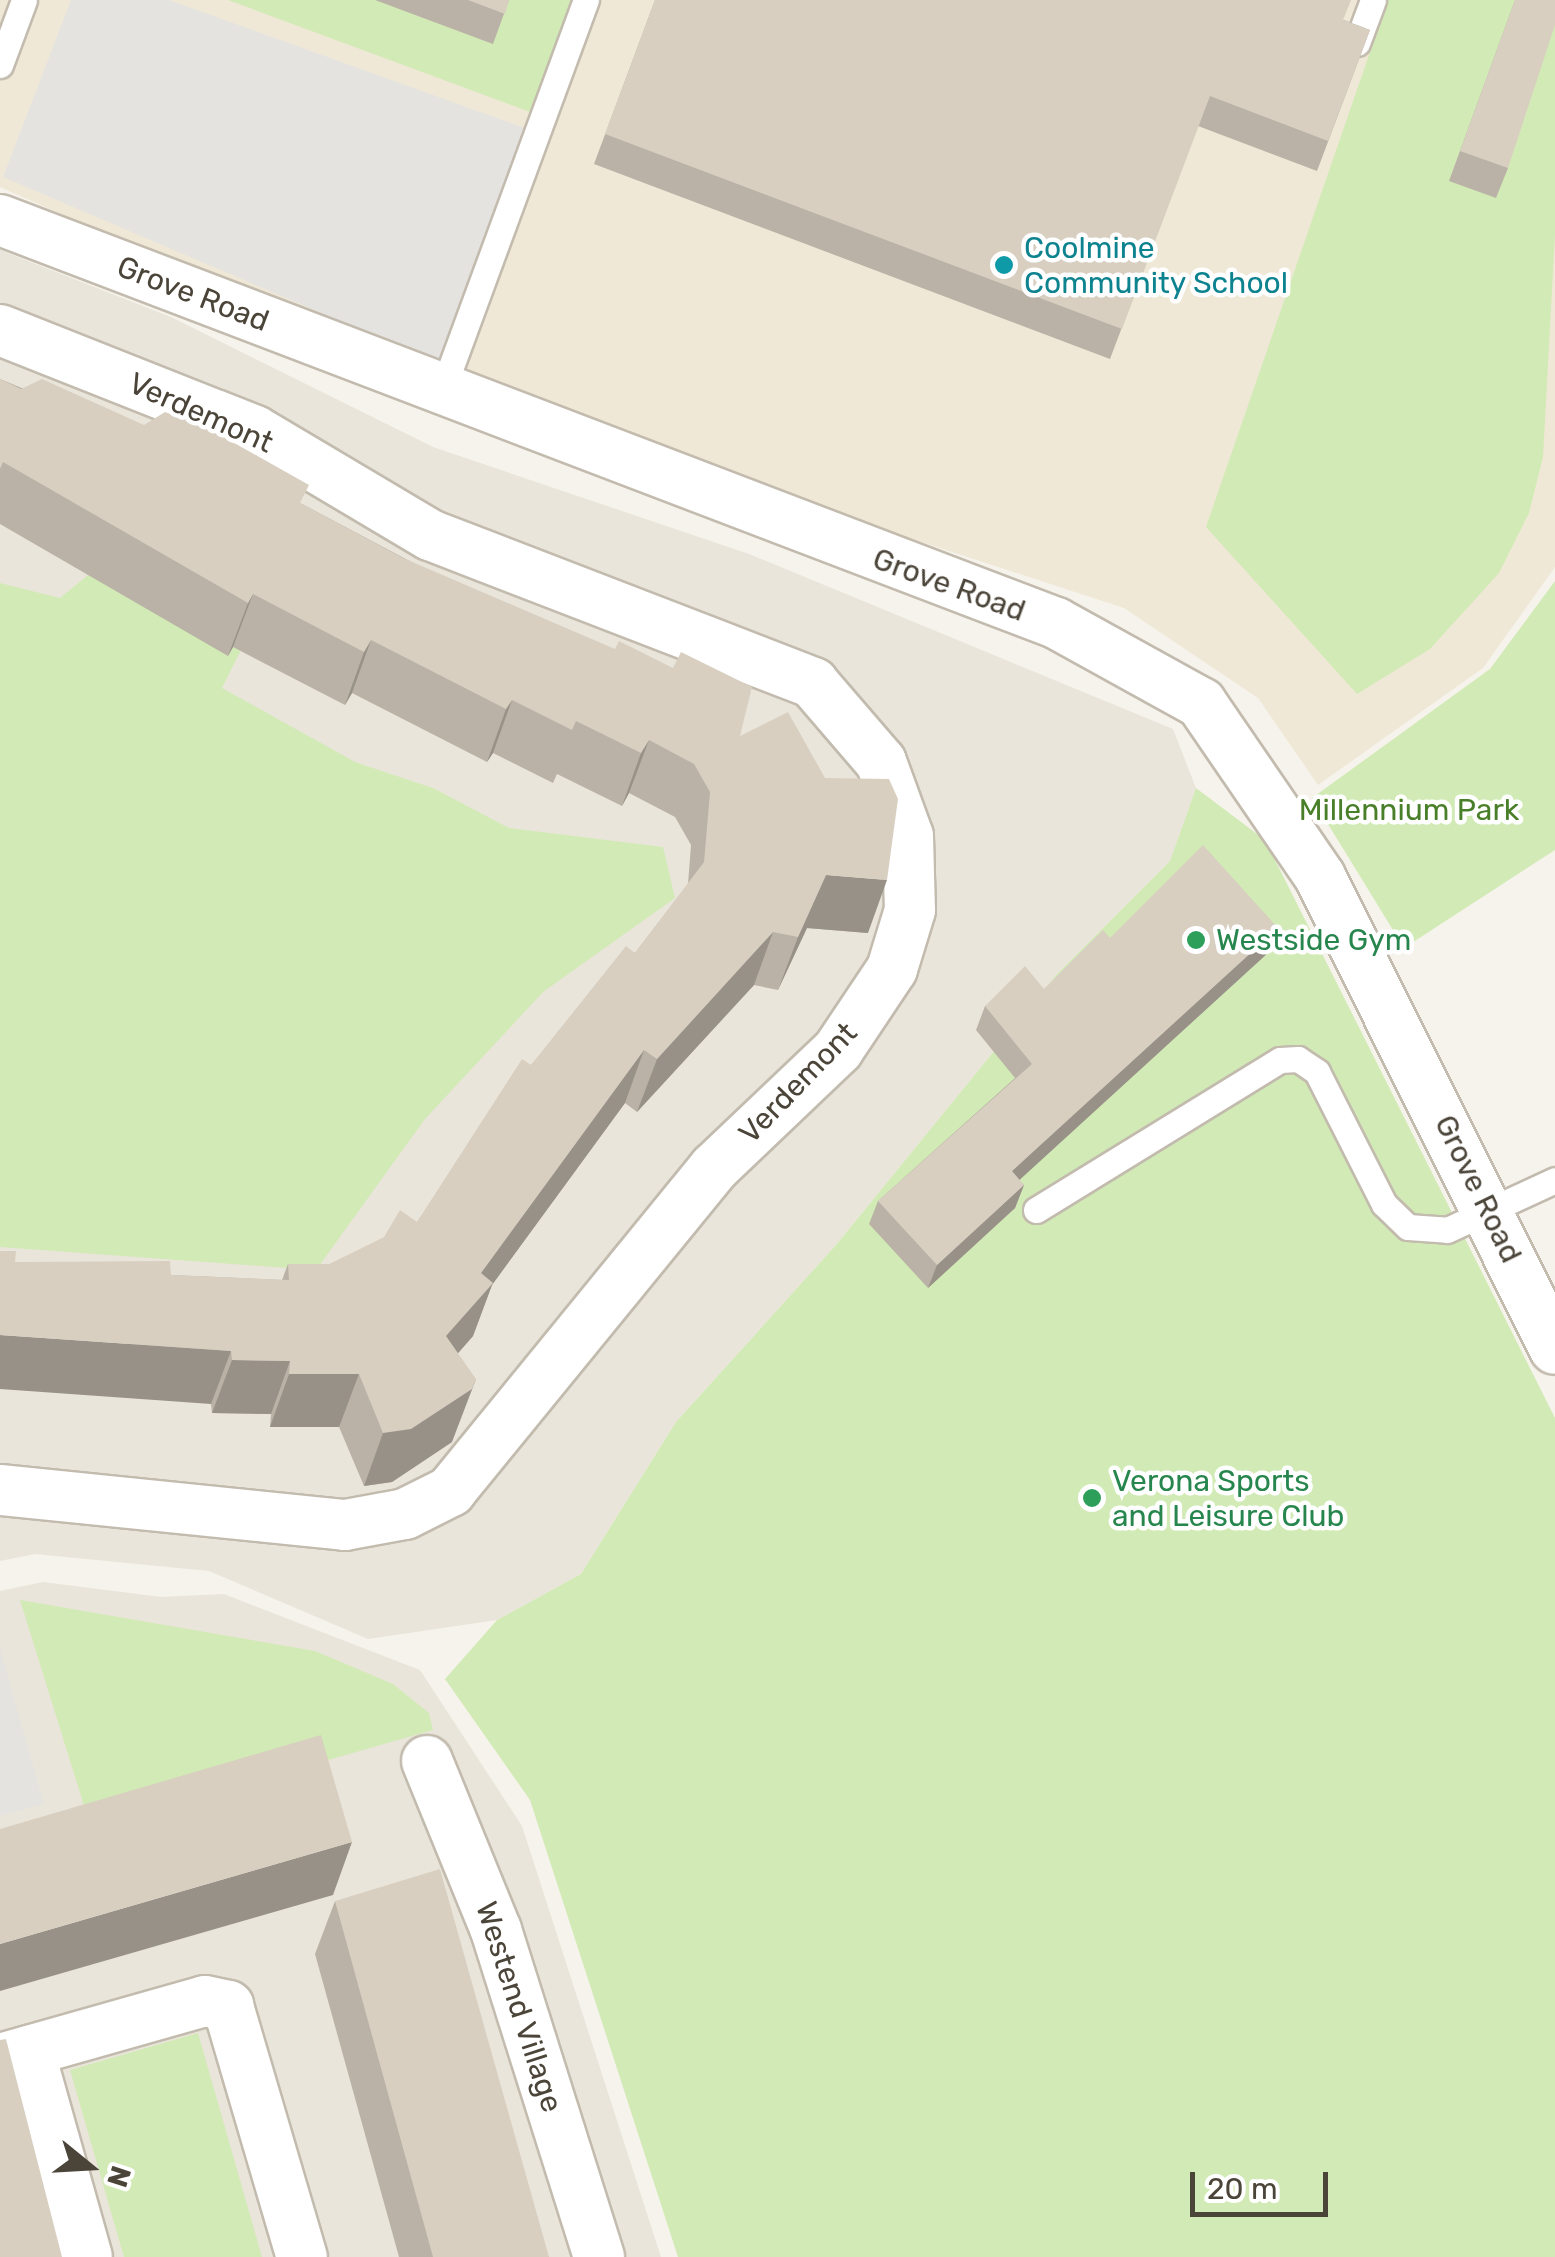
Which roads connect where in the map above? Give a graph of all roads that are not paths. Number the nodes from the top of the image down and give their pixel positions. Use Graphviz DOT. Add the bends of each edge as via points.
graph roads {
  1 [pos="24,0"];
  2 [pos="586,0"];
  3 [pos="1372,0"];
  4 [pos="1357,42"];
  5 [pos="0,65"];
  6 [pos="0,220"];
  7 [pos="0,330"];
  8 [pos="442,391"];
  9 [pos="1555,1180"];
  10 [pos="1488,1207"];
  11 [pos="1036,1210"];
  12 [pos="1555,1348"];
  13 [pos="0,1490"];
  14 [pos="427,1761"];
  15 [pos="15,2055"];
  16 [pos="87,2257"];
  17 [pos="302,2257"];
  18 [pos="600,2257"];
  1 -- 5 [label="lane"];
  2 -- 8 [label="lane"];
  3 -- 4 [label="lane"];
  6 -- 8 [label="street, Grove Road"];
  7 -- 13 [label="street, Verdemont" via="254,431 430,535 812,683 881,762 908,836 910,910 892,969 838,1050 714,1168 451,1491 405,1514 345,1526"];
  8 -- 10 [label="street, Grove Road" via="1056,623 1201,703 1320,876"];
  9 -- 10 [label="lane"];
  10 -- 11 [label="lane" via="1446,1230 1395,1218 1317,1072 1298,1059 1280,1060"];
  10 -- 12 [label="street, Grove Road"];
  14 -- 18 [label="street, Westend Village" via="496,1930"];
  15 -- 16 [label="street"];
  15 -- 17 [label="street" via="205,2000 228,2006"];
}
